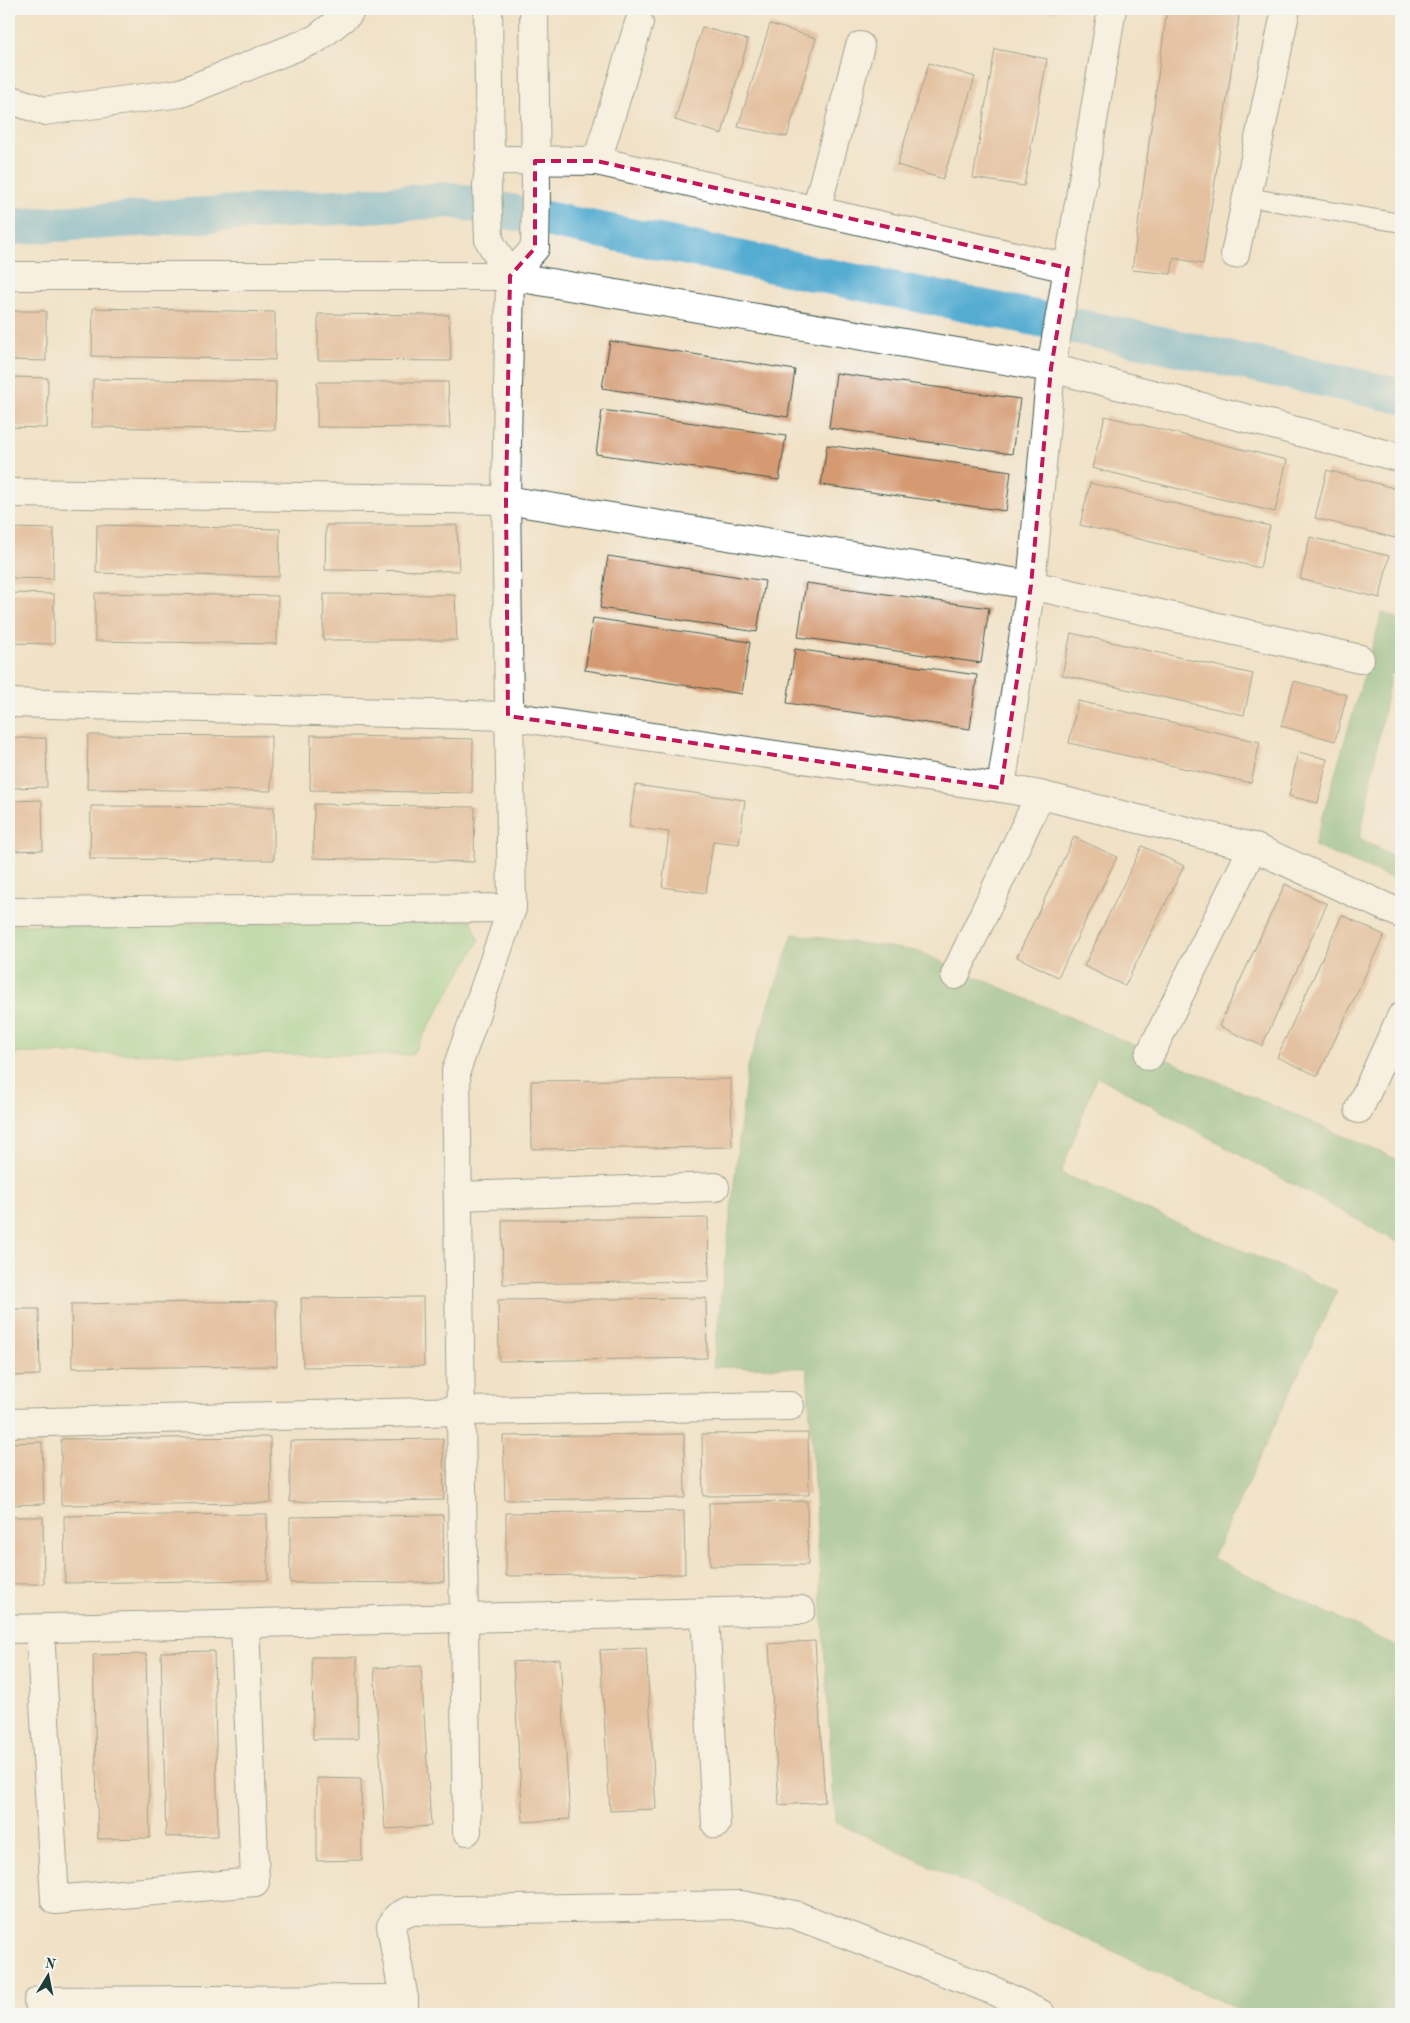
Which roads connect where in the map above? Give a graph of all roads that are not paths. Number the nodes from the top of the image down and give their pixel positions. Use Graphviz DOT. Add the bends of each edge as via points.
graph roads {
  1 [pos="350,9"];
  2 [pos="488,9"];
  3 [pos="534,9"];
  4 [pos="1112,9"];
  5 [pos="1286,9"];
  6 [pos="638,23"];
  7 [pos="860,46"];
  8 [pos="9,99"];
  9 [pos="535,161"];
  10 [pos="597,161"];
  11 [pos="488,173"];
  12 [pos="1247,196"];
  13 [pos="816,210"];
  14 [pos="1401,223"];
  15 [pos="1235,254"];
  16 [pos="1068,268"];
  17 [pos="9,276"];
  18 [pos="510,276"];
  19 [pos="1051,368"];
  20 [pos="1401,458"];
  21 [pos="9,493"];
  22 [pos="506,500"];
  23 [pos="1031,585"];
  24 [pos="1360,659"];
  25 [pos="9,703"];
  26 [pos="508,716"];
  27 [pos="1001,788"];
  28 [pos="1040,795"];
  29 [pos="1253,847"];
  30 [pos="512,908"];
  31 [pos="9,912"];
  32 [pos="1401,914"];
  33 [pos="955,975"];
  34 [pos="1401,1017"];
  35 [pos="1149,1056"];
  36 [pos="1359,1109"];
  37 [pos="715,1187"];
  38 [pos="458,1196"];
  39 [pos="790,1406"];
  40 [pos="461,1411"];
  41 [pos="9,1423"];
  42 [pos="801,1610"];
  43 [pos="704,1613"];
  44 [pos="464,1619"];
  45 [pos="245,1624"];
  46 [pos="9,1629"];
  47 [pos="40,1629"];
  48 [pos="716,1824"];
  49 [pos="467,1831"];
  50 [pos="38,2001"];
  51 [pos="404,2007"];
  52 [pos="1041,2014"];
  1 -- 8 [label="street" via="316,39 181,92 44,111"];
  2 -- 11 [label="street"];
  3 -- 9 [label="street"];
  4 -- 16 [label="street"];
  5 -- 12 [label="street"];
  6 -- 10 [label="street"];
  7 -- 13 [label="street"];
  9 -- 10 [label="street"];
  9 -- 11 [label="street"];
  9 -- 18 [label="street" via="535,248"];
  10 -- 13 [label="street"];
  11 -- 18 [label="street" via="489,240"];
  12 -- 14 [label="lane"];
  12 -- 15 [label="street"];
  13 -- 16 [label="street"];
  16 -- 19 [label="street"];
  17 -- 18 [label="street"];
  18 -- 19 [label="street"];
  18 -- 22 [label="street"];
  19 -- 20 [label="street"];
  19 -- 23 [label="street"];
  21 -- 22 [label="street"];
  22 -- 23 [label="street"];
  22 -- 26 [label="street"];
  23 -- 24 [label="street"];
  23 -- 27 [label="street"];
  25 -- 26 [label="street"];
  26 -- 27 [label="street"];
  26 -- 30 [label="street"];
  27 -- 28 [label="street"];
  28 -- 29 [label="street"];
  28 -- 33 [label="street"];
  29 -- 32 [label="street"];
  29 -- 35 [label="street"];
  30 -- 31 [label="street"];
  30 -- 38 [label="street" via="456,1071"];
  34 -- 36 [label="street"];
  37 -- 38 [label="street"];
  38 -- 40 [label="street"];
  39 -- 40 [label="street"];
  40 -- 41 [label="street"];
  40 -- 44 [label="street"];
  42 -- 43 [label="street"];
  43 -- 44 [label="street"];
  43 -- 48 [label="street"];
  44 -- 45 [label="street"];
  44 -- 49 [label="street"];
  45 -- 47 [label="street"];
  45 -- 47 [label="street" via="255,1882 55,1900"];
  46 -- 47 [label="street"];
  50 -- 51 [label="street"];
  51 -- 52 [label="street" via="391,1926 397,1917 408,1911 741,1905 795,1915 992,1990"];
}
